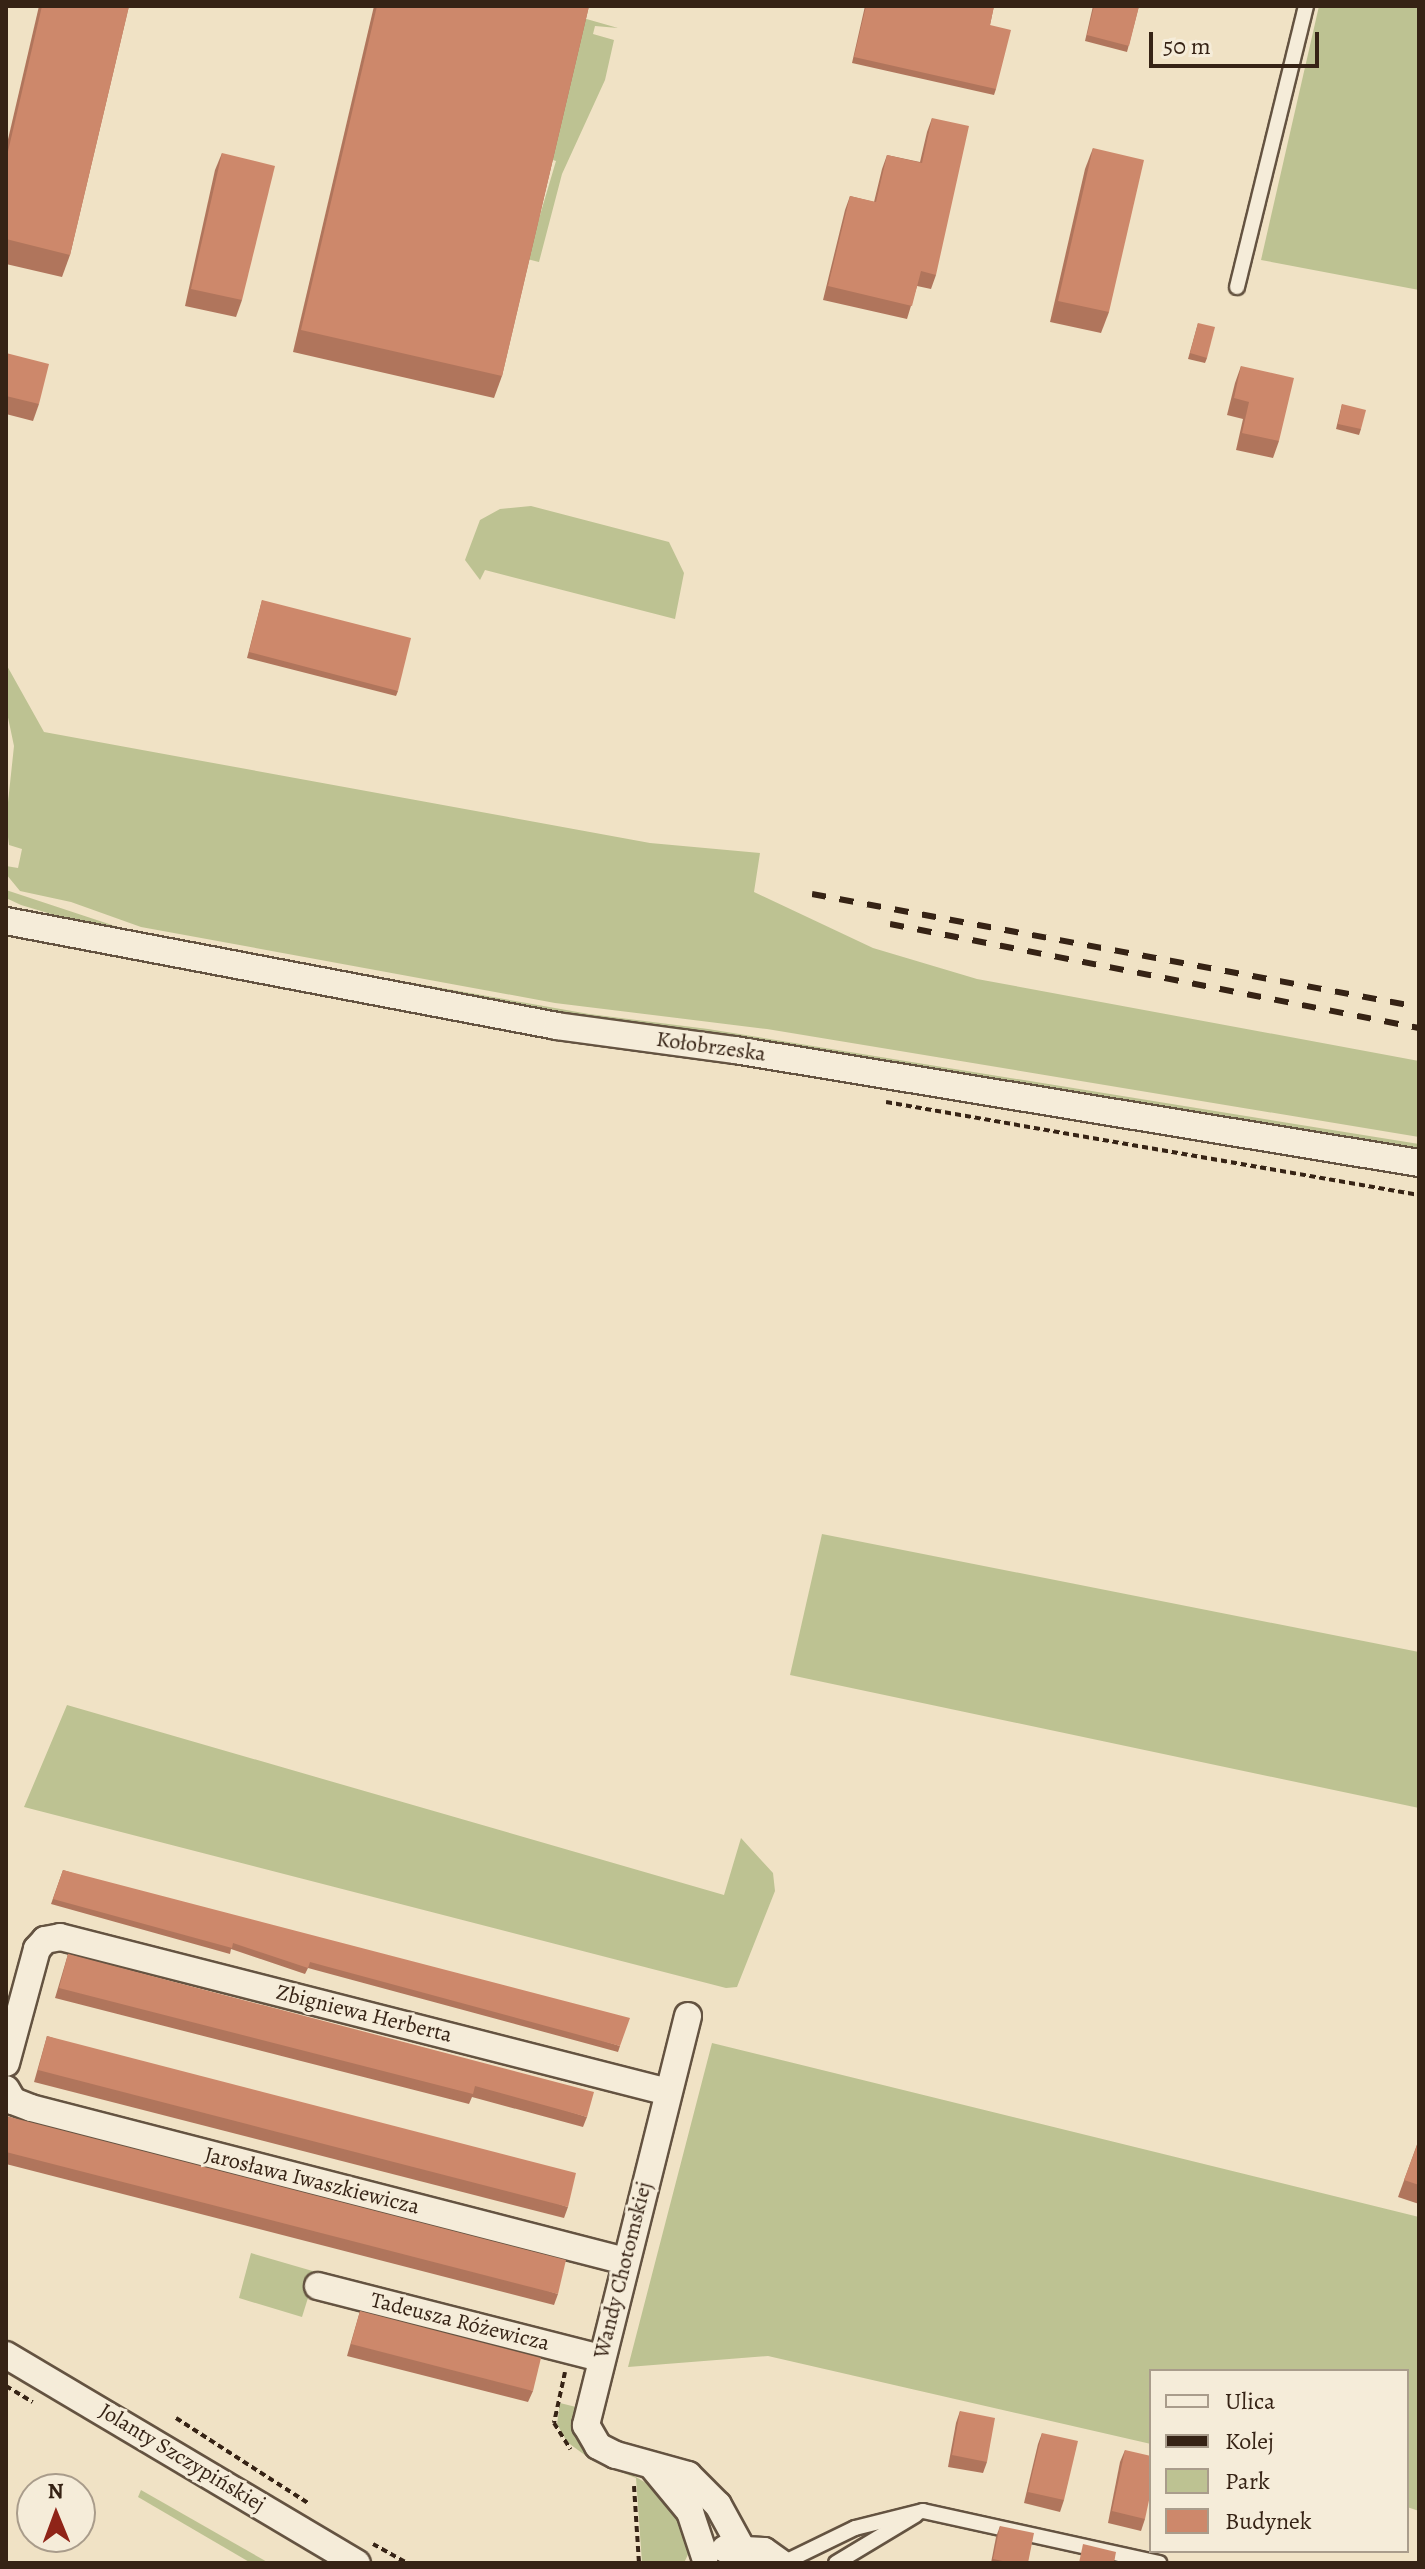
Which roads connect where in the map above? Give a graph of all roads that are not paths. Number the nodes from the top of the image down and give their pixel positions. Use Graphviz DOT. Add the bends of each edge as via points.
graph roads {
  1 [pos="1306,6"];
  2 [pos="1237,287"];
  3 [pos="6,921"];
  4 [pos="1419,1163"];
  5 [pos="688,2016"];
  6 [pos="6,2063"];
  7 [pos="6,2089"];
  8 [pos="668,2092"];
  9 [pos="625,2261"];
  10 [pos="318,2286"];
  11 [pos="6,2355"];
  12 [pos="601,2358"];
  13 [pos="652,2466"];
  14 [pos="923,2511"];
  15 [pos="741,2547"];
  16 [pos="362,2551"];
  17 [pos="702,2560"];
  18 [pos="782,2563"];
  19 [pos="836,2563"];
  20 [pos="1159,2563"];
  1 -- 2 [label="lane"];
  3 -- 4 [label="street, Kołobrzeska" via="121,947 557,1026 750,1052"];
  5 -- 8 [label="street, Wandy Chotomskiej"];
  6 -- 8 [label="street, Zbigniewa Herberta" via="37,1949 45,1940 60,1937"];
  7 -- 9 [label="street, Jarosława Iwaszkiewicza" via="13,2101 31,2108"];
  8 -- 9 [label="street, Wandy Chotomskiej"];
  9 -- 12 [label="street, Wandy Chotomskiej"];
  10 -- 12 [label="street, Tadeusza Różewicza"];
  11 -- 16 [label="street, Jolanty Szczypińskiej"];
  12 -- 13 [label="street, Wandy Chotomskiej" via="586,2425 598,2446"];
  13 -- 15 [label="street" via="675,2468 706,2490"];
  13 -- 17 [label="street" via="690,2512"];
  14 -- 18 [label="lane" via="855,2528"];
  14 -- 19 [label="lane"];
  14 -- 20 [label="lane"];
  15 -- 17 [label="street"];
  15 -- 18 [label="street" via="764,2551"];
}
